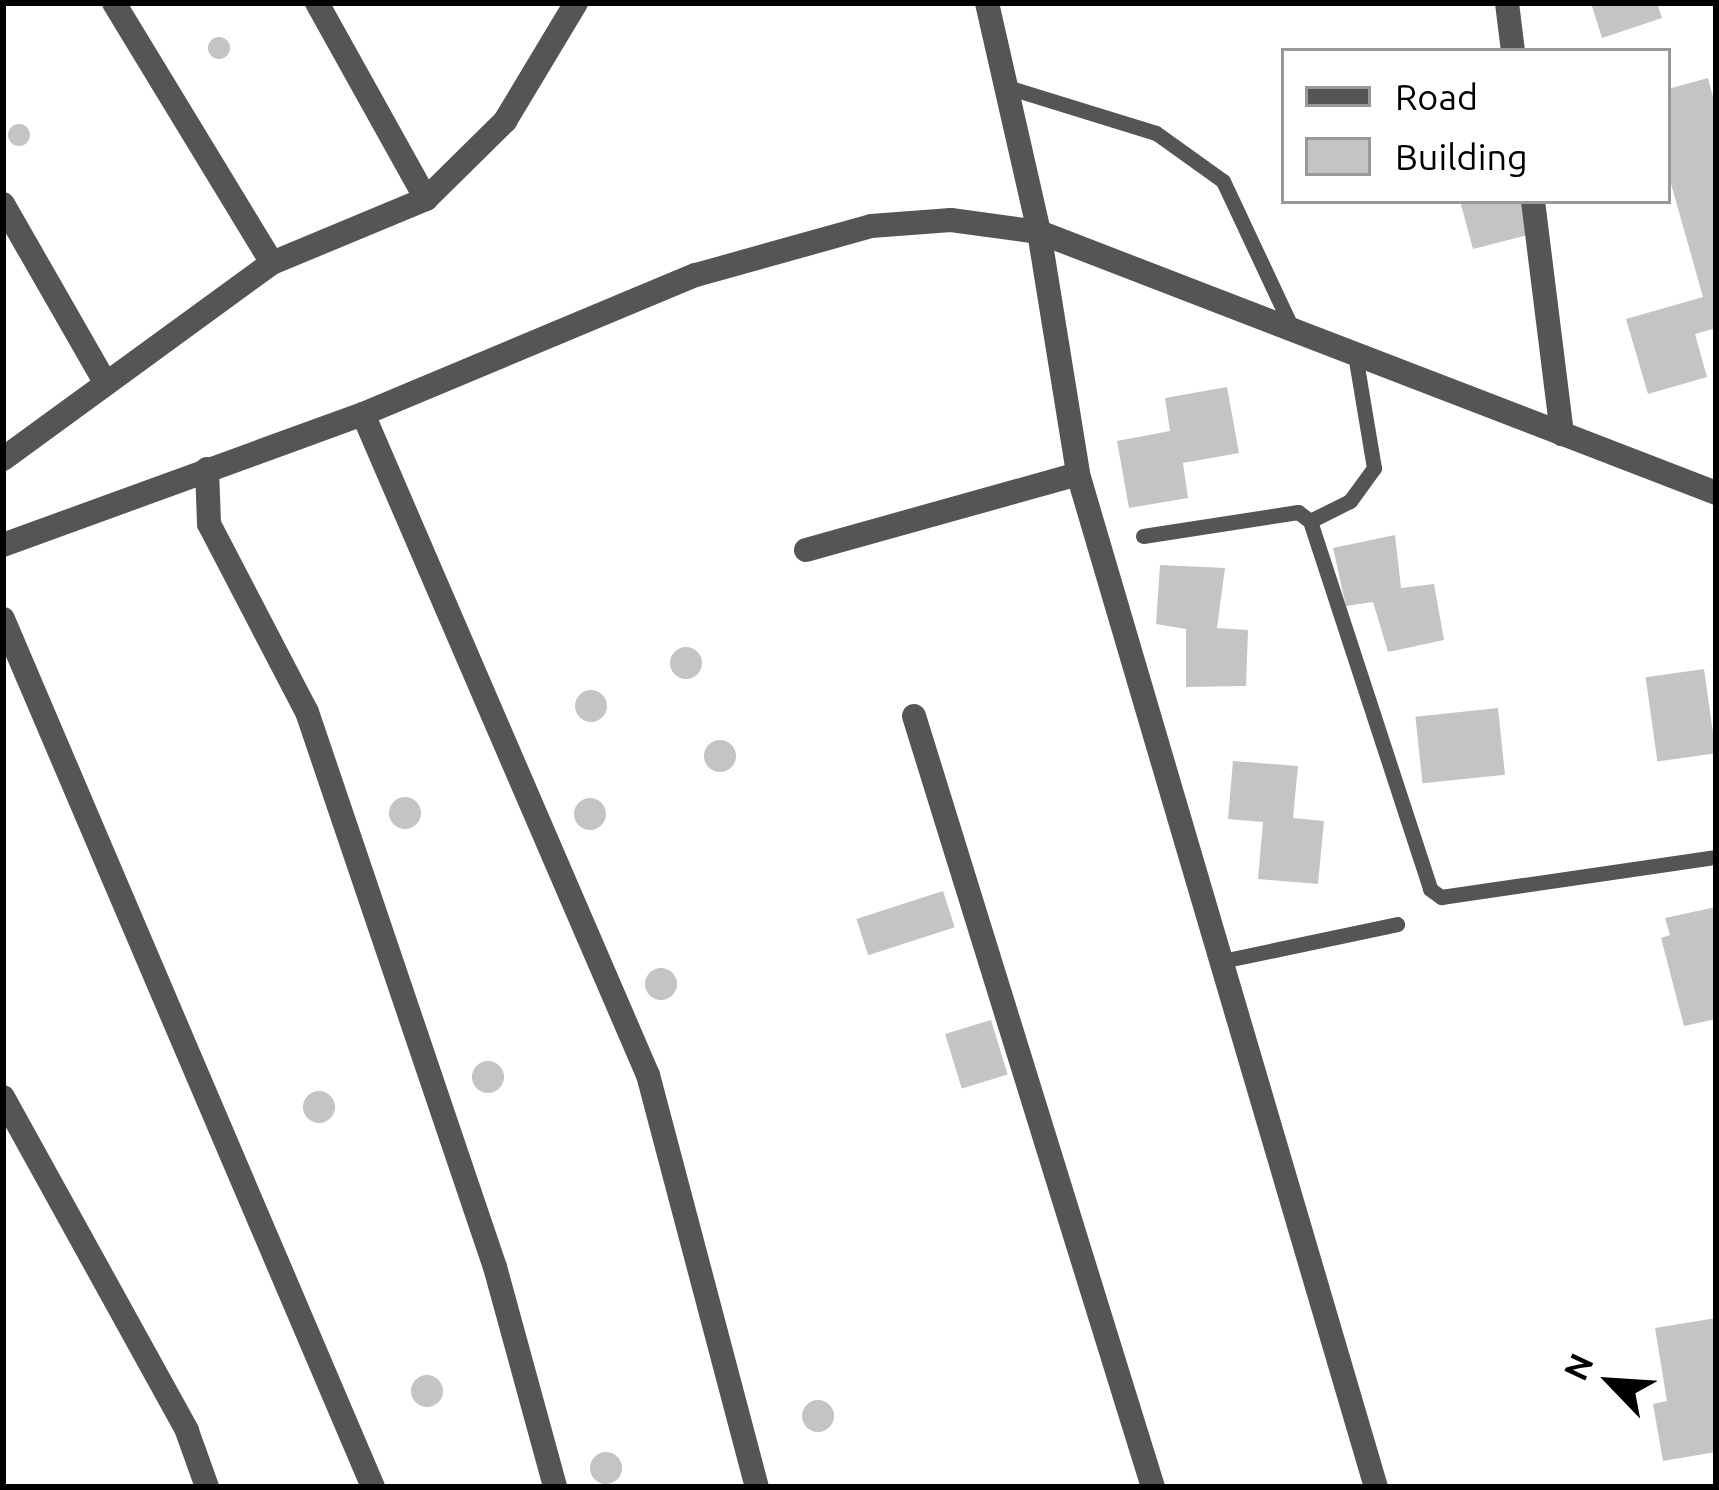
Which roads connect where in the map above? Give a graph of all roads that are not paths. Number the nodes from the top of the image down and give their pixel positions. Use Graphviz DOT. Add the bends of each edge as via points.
graph roads {
  1 [pos="114,3"];
  2 [pos="317,3"];
  3 [pos="987,3"];
  4 [pos="1508,3"];
  5 [pos="566,8"];
  6 [pos="1514,48"];
  7 [pos="1004,86"];
  8 [pos="426,199"];
  9 [pos="3,204"];
  10 [pos="1533,204"];
  11 [pos="1039,232"];
  12 [pos="272,263"];
  13 [pos="1293,331"];
  14 [pos="1354,354"];
  15 [pos="104,380"];
  16 [pos="363,415"];
  17 [pos="1562,434"];
  18 [pos="3,459"];
  19 [pos="207,469"];
  20 [pos="1078,474"];
  21 [pos="1716,493"];
  22 [pos="1310,521"];
  23 [pos="1143,536"];
  24 [pos="3,545"];
  25 [pos="806,550"];
  26 [pos="3,620"];
  27 [pos="914,716"];
  28 [pos="1716,856"];
  29 [pos="1397,924"];
  30 [pos="1222,961"];
  31 [pos="3,1097"];
  32 [pos="207,1487"];
  33 [pos="373,1487"];
  34 [pos="555,1487"];
  35 [pos="757,1487"];
  36 [pos="1154,1487"];
  37 [pos="1376,1487"];
  1 -- 12 [label="street"];
  2 -- 8 [label="street"];
  3 -- 7 [label="street"];
  4 -- 6 [label="street"];
  5 -- 8 [label="street" via="505,121"];
  7 -- 11 [label="street"];
  7 -- 13 [label="lane" via="1156,133 1222,181"];
  8 -- 12 [label="street"];
  9 -- 15 [label="street"];
  10 -- 17 [label="street"];
  11 -- 13 [label="street"];
  11 -- 16 [label="street" via="951,220 871,226 696,275"];
  11 -- 20 [label="street"];
  12 -- 15 [label="street"];
  13 -- 14 [label="street"];
  14 -- 17 [label="street"];
  14 -- 22 [label="lane" via="1374,468 1350,501"];
  15 -- 18 [label="street"];
  16 -- 19 [label="street"];
  16 -- 35 [label="street" via="649,1075"];
  17 -- 21 [label="street"];
  19 -- 24 [label="street"];
  19 -- 34 [label="street" via="209,524 307,712 495,1267"];
  20 -- 25 [label="street"];
  20 -- 30 [label="street"];
  22 -- 23 [label="lane" via="1298,512"];
  22 -- 28 [label="lane" via="1430,889 1456,900"];
  26 -- 33 [label="street"];
  27 -- 36 [label="street"];
  29 -- 30 [label="lane"];
  30 -- 37 [label="street"];
  31 -- 32 [label="street" via="188,1431"];
}
